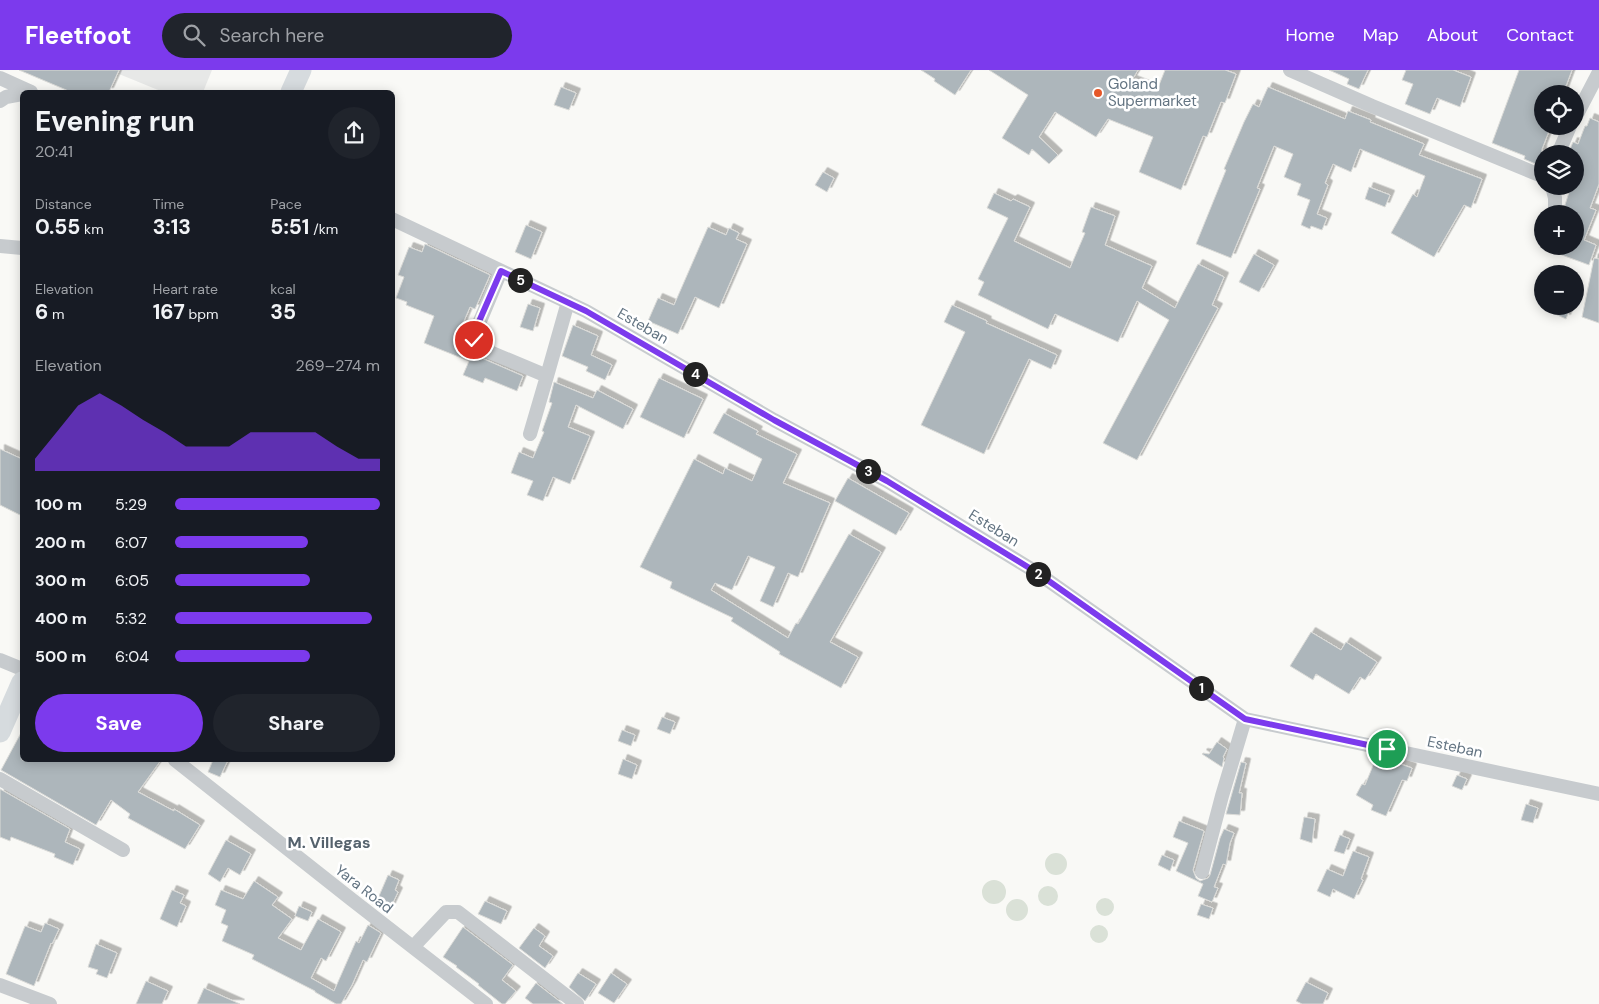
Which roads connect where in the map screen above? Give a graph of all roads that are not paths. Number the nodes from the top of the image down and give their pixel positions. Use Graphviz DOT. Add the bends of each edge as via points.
graph roads {
  1 [pos="301,70"];
  2 [pos="1290,70"];
  3 [pos="1599,72"];
  4 [pos="0,78"];
  5 [pos="26,90"];
  6 [pos="292,90"];
  7 [pos="20,94"];
  8 [pos="0,101"];
  9 [pos="1584,101"];
  10 [pos="1534,173"];
  11 [pos="395,220"];
  12 [pos="0,246"];
  13 [pos="20,248"];
  14 [pos="501,271"];
  15 [pos="568,302"];
  16 [pos="547,376"];
  17 [pos="530,434"];
  18 [pos="0,660"];
  19 [pos="20,668"];
  20 [pos="20,687"];
  21 [pos="1245,719"];
  22 [pos="0,732"];
  23 [pos="178,762"];
  24 [pos="0,779"];
  25 [pos="1599,794"];
  26 [pos="123,850"];
  27 [pos="1202,872"];
  28 [pos="413,948"];
  29 [pos="0,984"];
  30 [pos="50,1004"];
  31 [pos="486,1004"];
  32 [pos="577,1004"];
  1 -- 6 [label="main road"];
  2 -- 10 [label="street"];
  3 -- 9 [label="street"];
  4 -- 5 [label="street"];
  7 -- 8 [label="street"];
  11 -- 14 [label="street, Esteban"];
  12 -- 13 [label="street"];
  14 -- 15 [label="street, Esteban"];
  14 -- 16 [label="street" via="474,333 474,340 480,348"];
  15 -- 16 [label="street"];
  15 -- 21 [label="street, Esteban" via="887,481 1028,567"];
  16 -- 17 [label="street"];
  18 -- 19 [label="street"];
  20 -- 22 [label="main road"];
  21 -- 25 [label="street, Esteban"];
  21 -- 27 [label="street"];
  23 -- 28 [label="street, Yara Road"];
  24 -- 26 [label="street"];
  28 -- 31 [label="street, Yara Road"];
  28 -- 32 [label="street" via="446,912 458,912"];
  29 -- 30 [label="street"];
}
